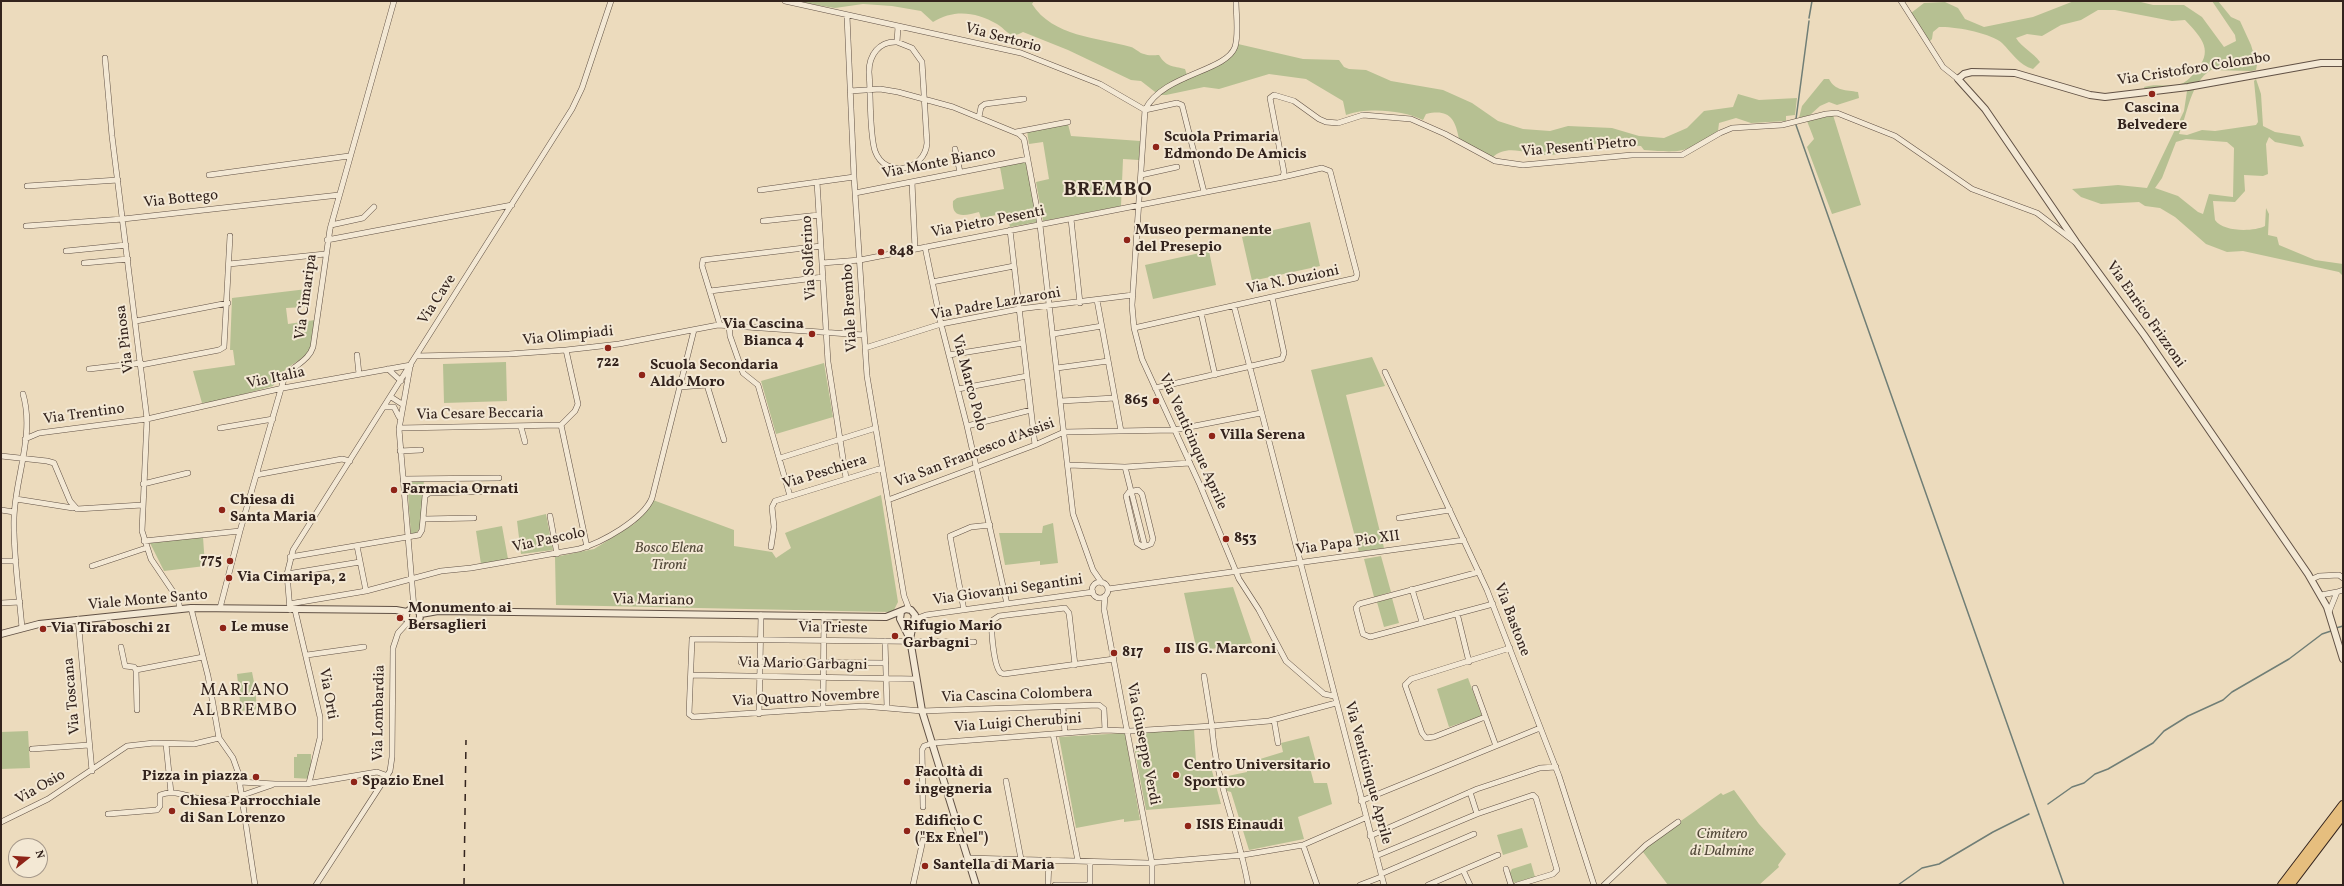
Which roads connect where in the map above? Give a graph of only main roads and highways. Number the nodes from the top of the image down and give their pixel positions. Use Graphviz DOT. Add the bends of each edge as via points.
graph roads {
  1 [pos="2343,805"];
  2 [pos="2343,815"];
  3 [pos="2282,885"];
  4 [pos="2290,885"];
  1 -- 3 [label="highway"];
  2 -- 4 [label="highway"];
}
